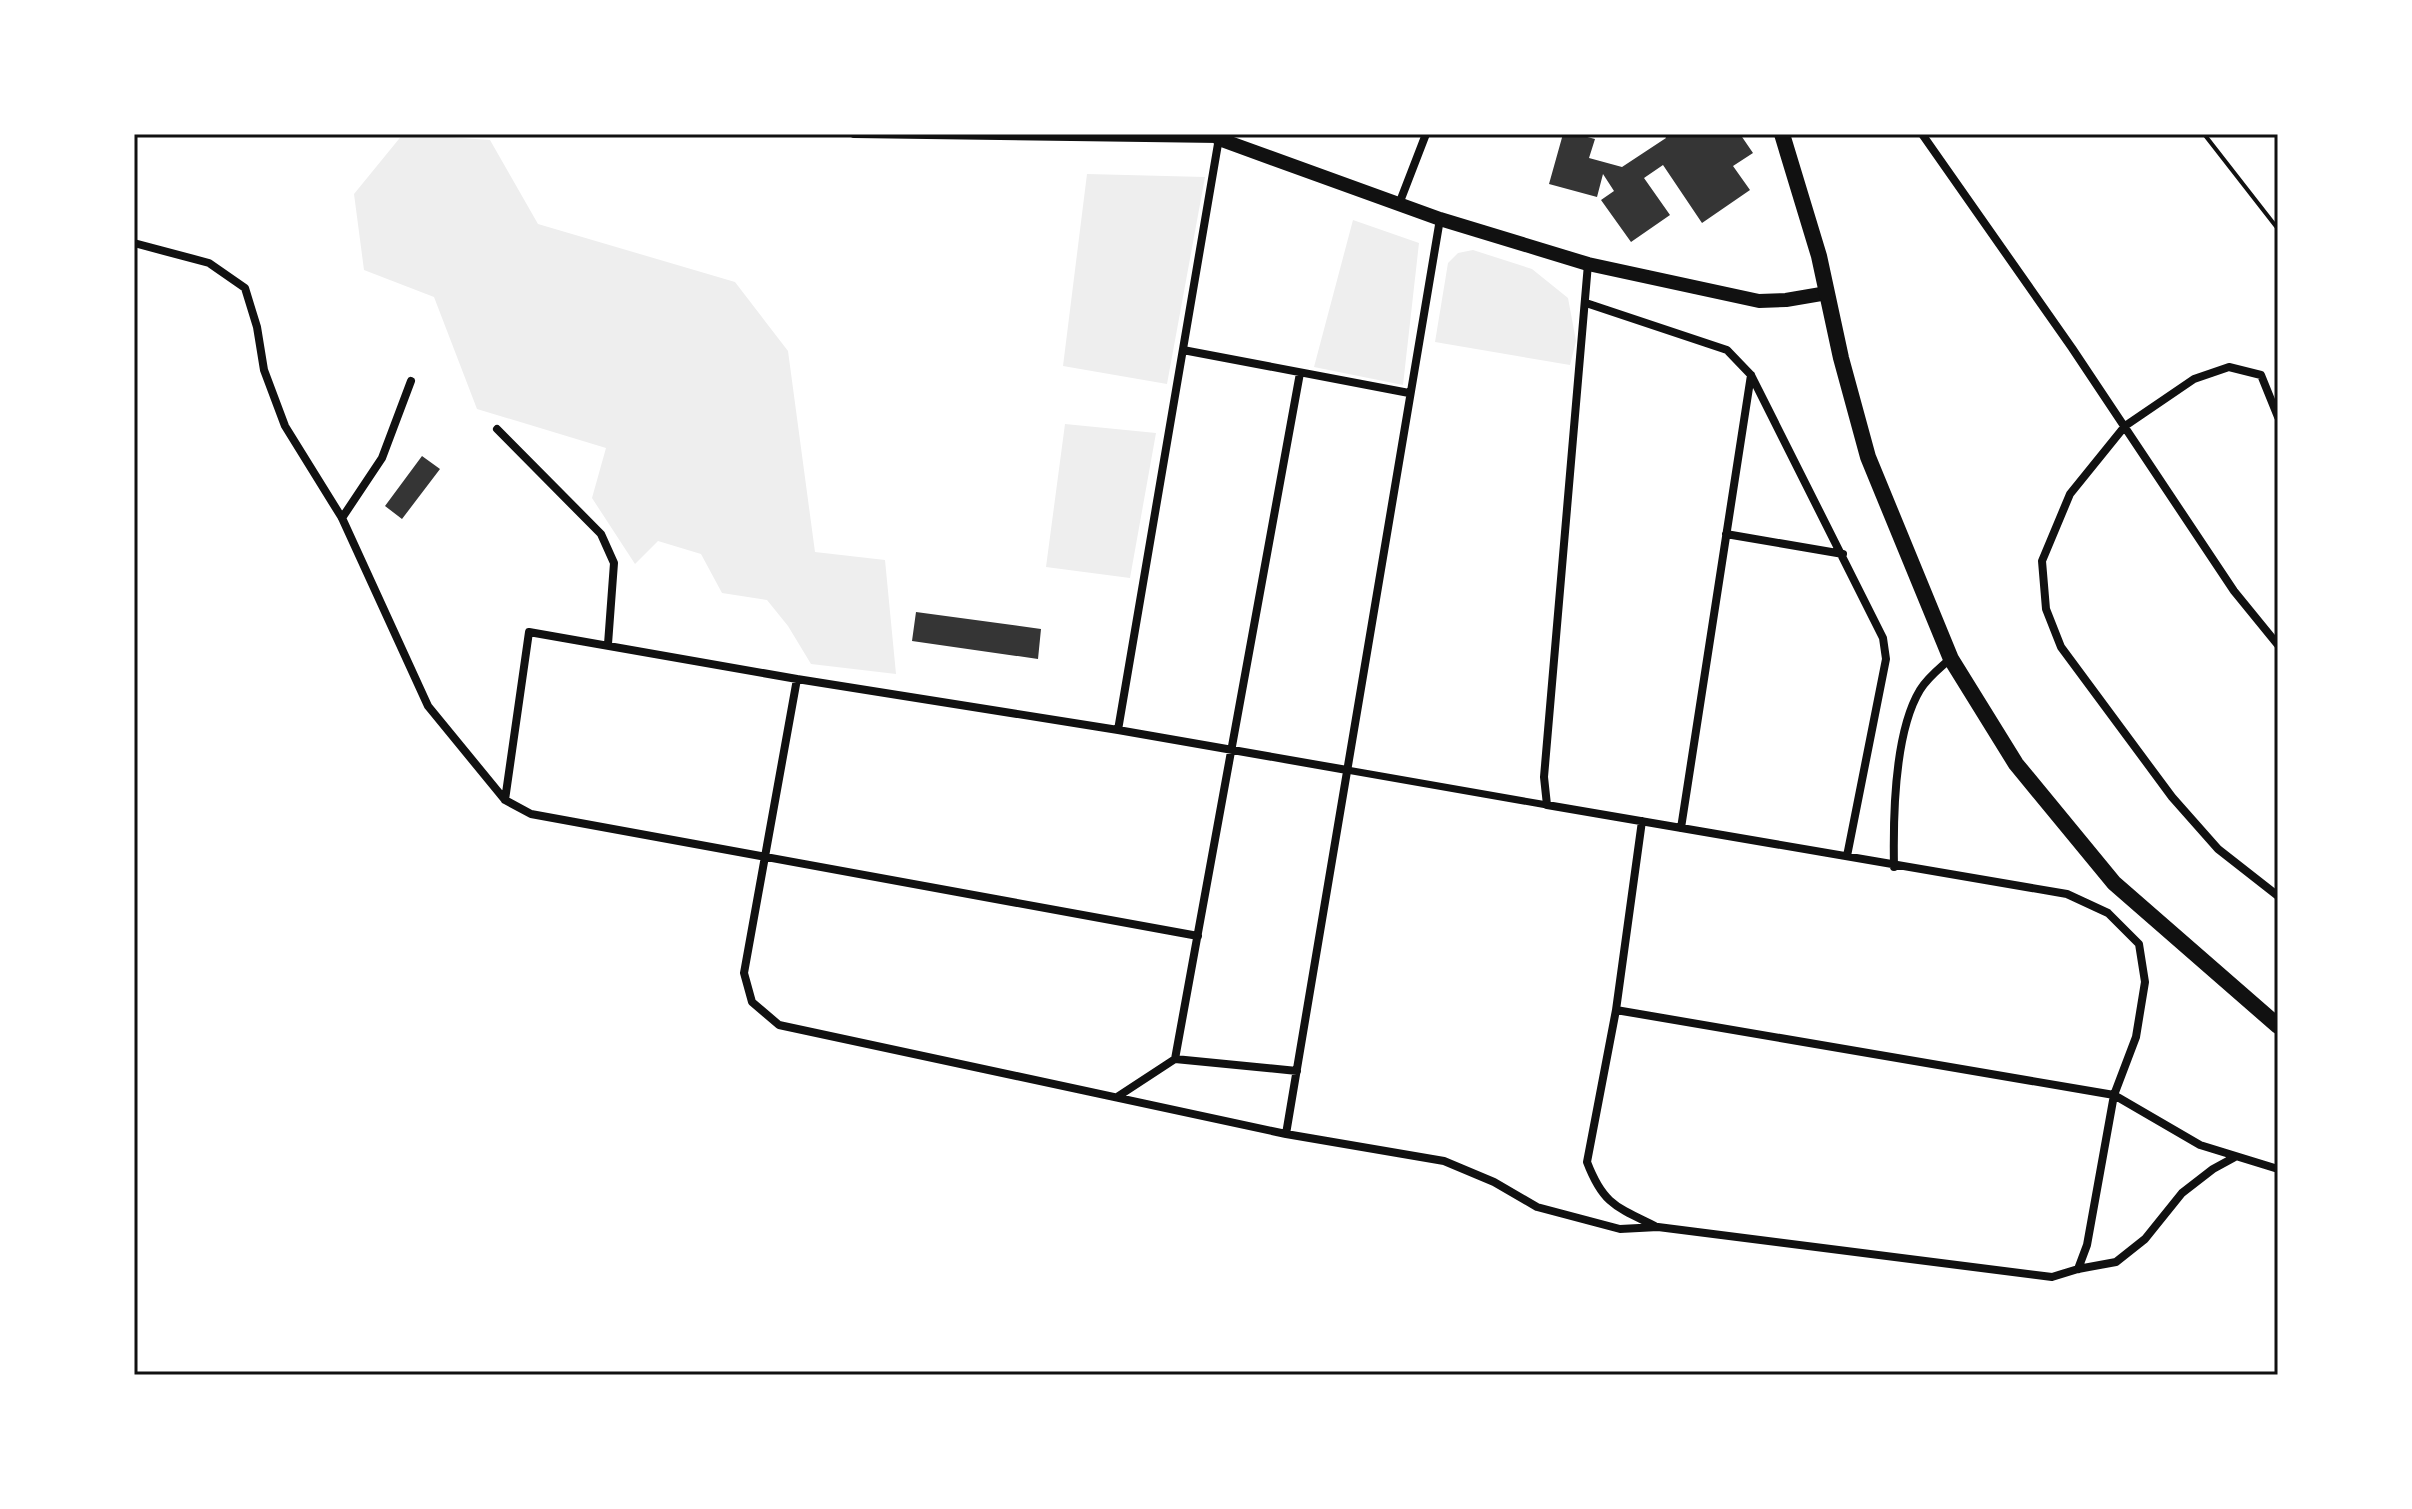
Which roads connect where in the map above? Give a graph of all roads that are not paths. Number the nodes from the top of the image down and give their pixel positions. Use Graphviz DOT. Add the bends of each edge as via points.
graph roads {
  1 [pos="854,134"];
  2 [pos="1426,134"];
  3 [pos="1782,134"];
  4 [pos="1922,134"];
  5 [pos="1002,135"];
  6 [pos="1220,136"];
  7 [pos="1399,204"];
  8 [pos="1440,219"];
  9 [pos="134,243"];
  10 [pos="1588,264"];
  11 [pos="1827,293"];
  12 [pos="1586,303"];
  13 [pos="1183,350"];
  14 [pos="1300,373"];
  15 [pos="1751,375"];
  16 [pos="411,381"];
  17 [pos="1409,393"];
  18 [pos="2278,417"];
  19 [pos="2125,426"];
  20 [pos="497,429"];
  21 [pos="342,518"];
  22 [pos="1726,534"];
  23 [pos="1843,554"];
  24 [pos="608,644"];
  25 [pos="2278,645"];
  26 [pos="1951,659"];
  27 [pos="797,679"];
  28 [pos="1118,730"];
  29 [pos="1231,750"];
  30 [pos="1347,770"];
  31 [pos="505,800"];
  32 [pos="1547,805"];
  33 [pos="1642,821"];
  34 [pos="1681,828"];
  35 [pos="1847,856"];
  36 [pos="765,857"];
  37 [pos="1894,867"];
  38 [pos="2278,882"];
  39 [pos="2274,893"];
  40 [pos="1198,936"];
  41 [pos="1616,1010"];
  42 [pos="2278,1026"];
  43 [pos="1175,1059"];
  44 [pos="1297,1071"];
  45 [pos="2114,1095"];
  46 [pos="1117,1097"];
  47 [pos="1286,1134"];
  48 [pos="2235,1157"];
  49 [pos="2278,1169"];
  50 [pos="1658,1227"];
  51 [pos="2078,1269"];
  1 -- 5 [label="street"];
  2 -- 7 [label="street"];
  3 -- 11 [label="main road"];
  4 -- 19 [label="street"];
  5 -- 6 [label="street"];
  6 -- 7 [label="street"];
  6 -- 13 [label="street"];
  7 -- 8 [label="street"];
  8 -- 10 [label="street"];
  8 -- 17 [label="street"];
  9 -- 21 [label="street" via="209,263 245,288 264,370 285,426"];
  10 -- 11 [label="street" via="1759,301"];
  10 -- 12 [label="street"];
  11 -- 26 [label="main road" via="1868,457"];
  12 -- 15 [label="street" via="1727,350"];
  12 -- 32 [label="street" via="1544,777"];
  13 -- 14 [label="street"];
  13 -- 28 [label="street"];
  14 -- 17 [label="street"];
  14 -- 29 [label="street"];
  15 -- 22 [label="street"];
  15 -- 23 [label="street"];
  16 -- 21 [label="street" via="382,458"];
  17 -- 30 [label="street"];
  18 -- 19 [label="street" via="2261,375 2229,367 2194,379"];
  19 -- 25 [label="street" via="2234,591"];
  19 -- 39 [label="street" via="2070,494 2042,561 2046,609 2061,647 2172,797 2218,849"];
  20 -- 24 [label="street" via="601,534 614,563"];
  21 -- 31 [label="street" via="428,706"];
  22 -- 23 [label="street"];
  22 -- 34 [label="street"];
  23 -- 35 [label="street" via="1883,638 1886,659"];
  24 -- 27 [label="street"];
  24 -- 31 [label="street" via="529,632"];
  26 -- 37 [label="street" via="1928,678 1908,721 1894,796"];
  26 -- 42 [label="main road" via="2016,764 2114,883"];
  27 -- 28 [label="street"];
  27 -- 36 [label="street"];
  28 -- 29 [label="street"];
  29 -- 30 [label="street"];
  29 -- 40 [label="street"];
  30 -- 32 [label="street"];
  30 -- 44 [label="street"];
  31 -- 36 [label="street" via="531,814"];
  32 -- 33 [label="street"];
  33 -- 34 [label="street"];
  33 -- 41 [label="street"];
  34 -- 35 [label="street"];
  35 -- 37 [label="street"];
  36 -- 40 [label="street"];
  36 -- 46 [label="street" via="744,973 752,1002 779,1025"];
  37 -- 45 [label="street" via="2067,894 2108,913 2139,944 2145,982 2136,1037"];
  38 -- 39 [label="street"];
  40 -- 43 [label="street"];
  41 -- 45 [label="street"];
  41 -- 50 [label="street" via="1587,1162 1613,1206"];
  43 -- 44 [label="street"];
  43 -- 46 [label="street"];
  44 -- 47 [label="street"];
  45 -- 48 [label="street" via="2200,1145"];
  45 -- 51 [label="street"];
  46 -- 47 [label="street"];
  47 -- 50 [label="street" via="1444,1161 1537,1207 1586,1222 1620,1229"];
  48 -- 49 [label="street"];
  48 -- 51 [label="street" via="2182,1193 2145,1239 2116,1262"];
  50 -- 51 [label="street" via="2052,1277"];
}
